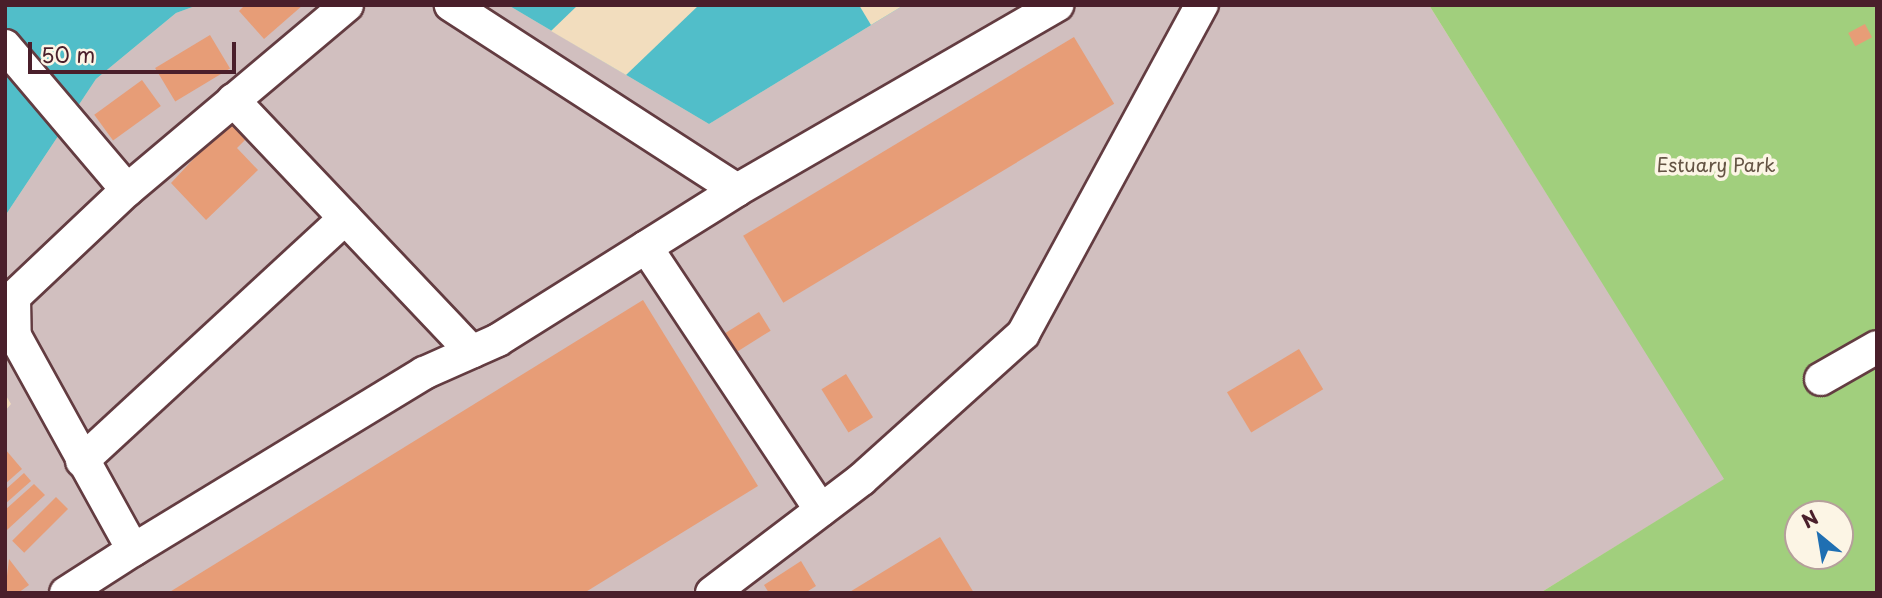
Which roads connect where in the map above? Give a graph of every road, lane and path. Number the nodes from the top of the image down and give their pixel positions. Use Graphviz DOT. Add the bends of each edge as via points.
graph roads {
  1 [pos="347,5"];
  2 [pos="451,5"];
  3 [pos="1058,5"];
  4 [pos="1202,5"];
  5 [pos="5,46"];
  6 [pos="233,100"];
  7 [pos="127,190"];
  8 [pos="737,190"];
  9 [pos="345,218"];
  10 [pos="646,247"];
  11 [pos="1877,347"];
  12 [pos="472,352"];
  13 [pos="1821,379"];
  14 [pos="82,461"];
  15 [pos="821,510"];
  16 [pos="133,550"];
  17 [pos="66,593"];
  18 [pos="712,593"];
  1 -- 6 [label="lane"];
  2 -- 8 [label="lane"];
  3 -- 8 [label="lane"];
  4 -- 15 [label="lane" via="1023,334"];
  5 -- 7 [label="lane"];
  6 -- 7 [label="lane"];
  6 -- 9 [label="lane"];
  7 -- 14 [label="lane" via="22,285 10,313 15,336"];
  8 -- 10 [label="lane"];
  9 -- 12 [label="lane"];
  9 -- 14 [label="lane"];
  10 -- 12 [label="lane"];
  10 -- 15 [label="lane"];
  11 -- 13 [label="lane"];
  12 -- 16 [label="lane" via="424,373"];
  14 -- 16 [label="lane"];
  15 -- 18 [label="lane"];
  16 -- 17 [label="lane"];
}
